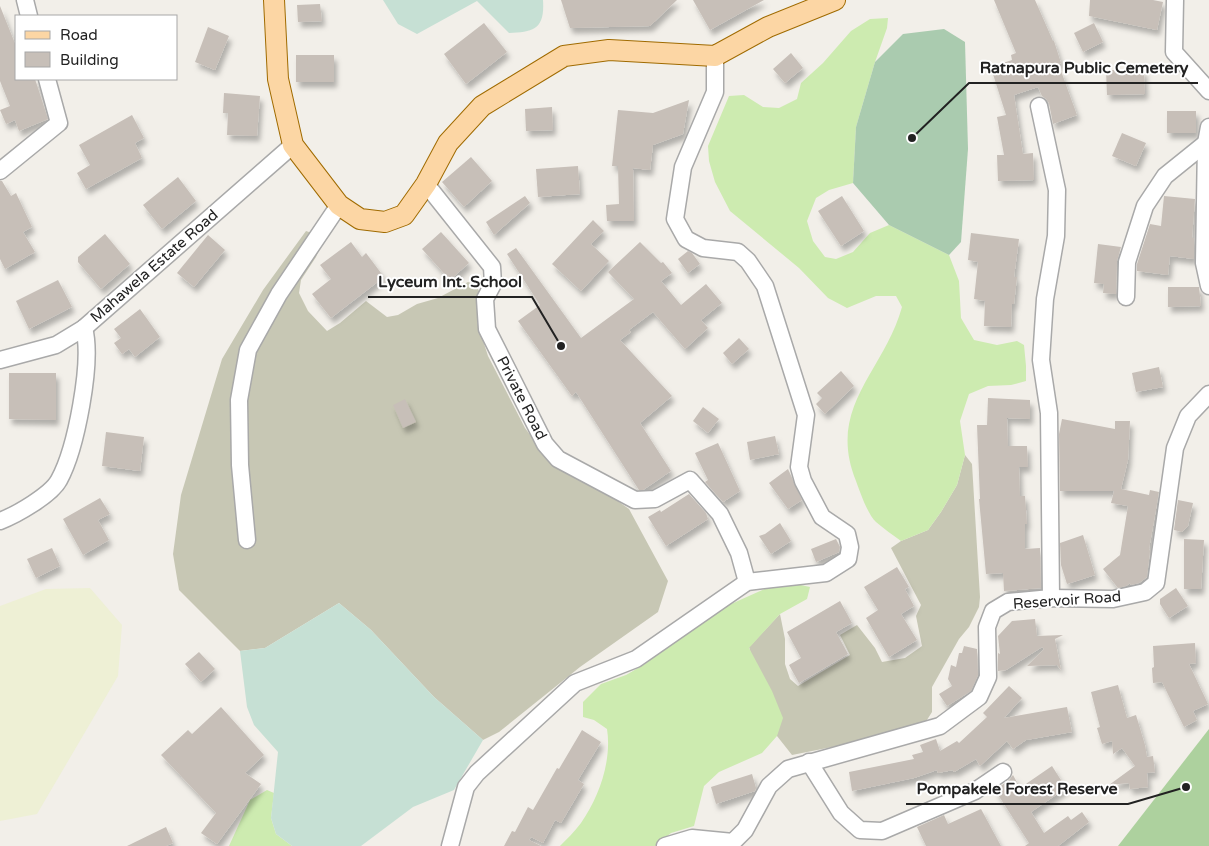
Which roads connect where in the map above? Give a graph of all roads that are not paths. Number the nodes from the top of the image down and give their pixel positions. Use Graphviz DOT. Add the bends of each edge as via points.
graph roads {
  1 [pos="25,0"];
  2 [pos="274,0"];
  3 [pos="835,0"];
  4 [pos="1176,0"];
  5 [pos="29,15"];
  6 [pos="715,56"];
  7 [pos="47,80"];
  8 [pos="1209,91"];
  9 [pos="1039,106"];
  10 [pos="1209,127"];
  11 [pos="1206,143"];
  12 [pos="293,145"];
  13 [pos="0,171"];
  14 [pos="426,184"];
  15 [pos="339,205"];
  16 [pos="1209,286"];
  17 [pos="1126,296"];
  18 [pos="84,328"];
  19 [pos="0,360"];
  20 [pos="1209,394"];
  21 [pos="0,521"];
  22 [pos="247,540"];
  23 [pos="747,582"];
  24 [pos="1051,598"];
  25 [pos="809,762"];
  26 [pos="1003,772"];
  27 [pos="450,846"];
  28 [pos="665,846"];
  1 -- 5 [label="street"];
  2 -- 12 [label="main road" via="278,80"];
  3 -- 6 [label="main road" via="768,27"];
  4 -- 8 [label="street" via="1174,52"];
  6 -- 14 [label="main road" via="609,50 564,56 482,106 448,143"];
  6 -- 23 [label="street" via="715,92 683,168 675,219 686,239 704,248 738,252 765,286 806,415 799,467 803,481 822,517 847,534 850,547 848,559 826,573"];
  7 -- 13 [label="street" via="59,123"];
  9 -- 24 [label="street" via="1057,190 1056,236 1045,298 1041,360 1048,413"];
  10 -- 11 [label="street"];
  11 -- 16 [label="street" via="1204,264"];
  11 -- 17 [label="street" via="1165,176 1145,206 1127,262"];
  12 -- 15 [label="main road"];
  12 -- 18 [label="street, Mahawela Estate Road"];
  14 -- 15 [label="main road" via="404,215 385,222 360,219"];
  14 -- 23 [label="street, Private Road" via="492,267 493,284 485,300 488,329 545,444 558,459 635,500 655,499 690,480 720,514 739,553"];
  15 -- 22 [label="street" via="279,294 248,350 239,400 240,465"];
  18 -- 19 [label="street, Mahawela Estate Road" via="56,345"];
  18 -- 21 [label="street" via="86,373 74,440 59,481 47,495"];
  20 -- 24 [label="street, Reservoir Road" via="1188,416 1175,448 1156,582 1145,592 1113,599"];
  23 -- 27 [label="street" via="636,659 575,683 477,773 466,788"];
  24 -- 25 [label="street, Reservoir Road" via="1008,602 993,611 987,627 988,677 980,697 940,726"];
  25 -- 26 [label="street" via="842,813 860,830 882,831 975,791"];
  25 -- 28 [label="street, Reservoir Road" via="788,769 769,786 745,830 733,842 692,838"];
}
